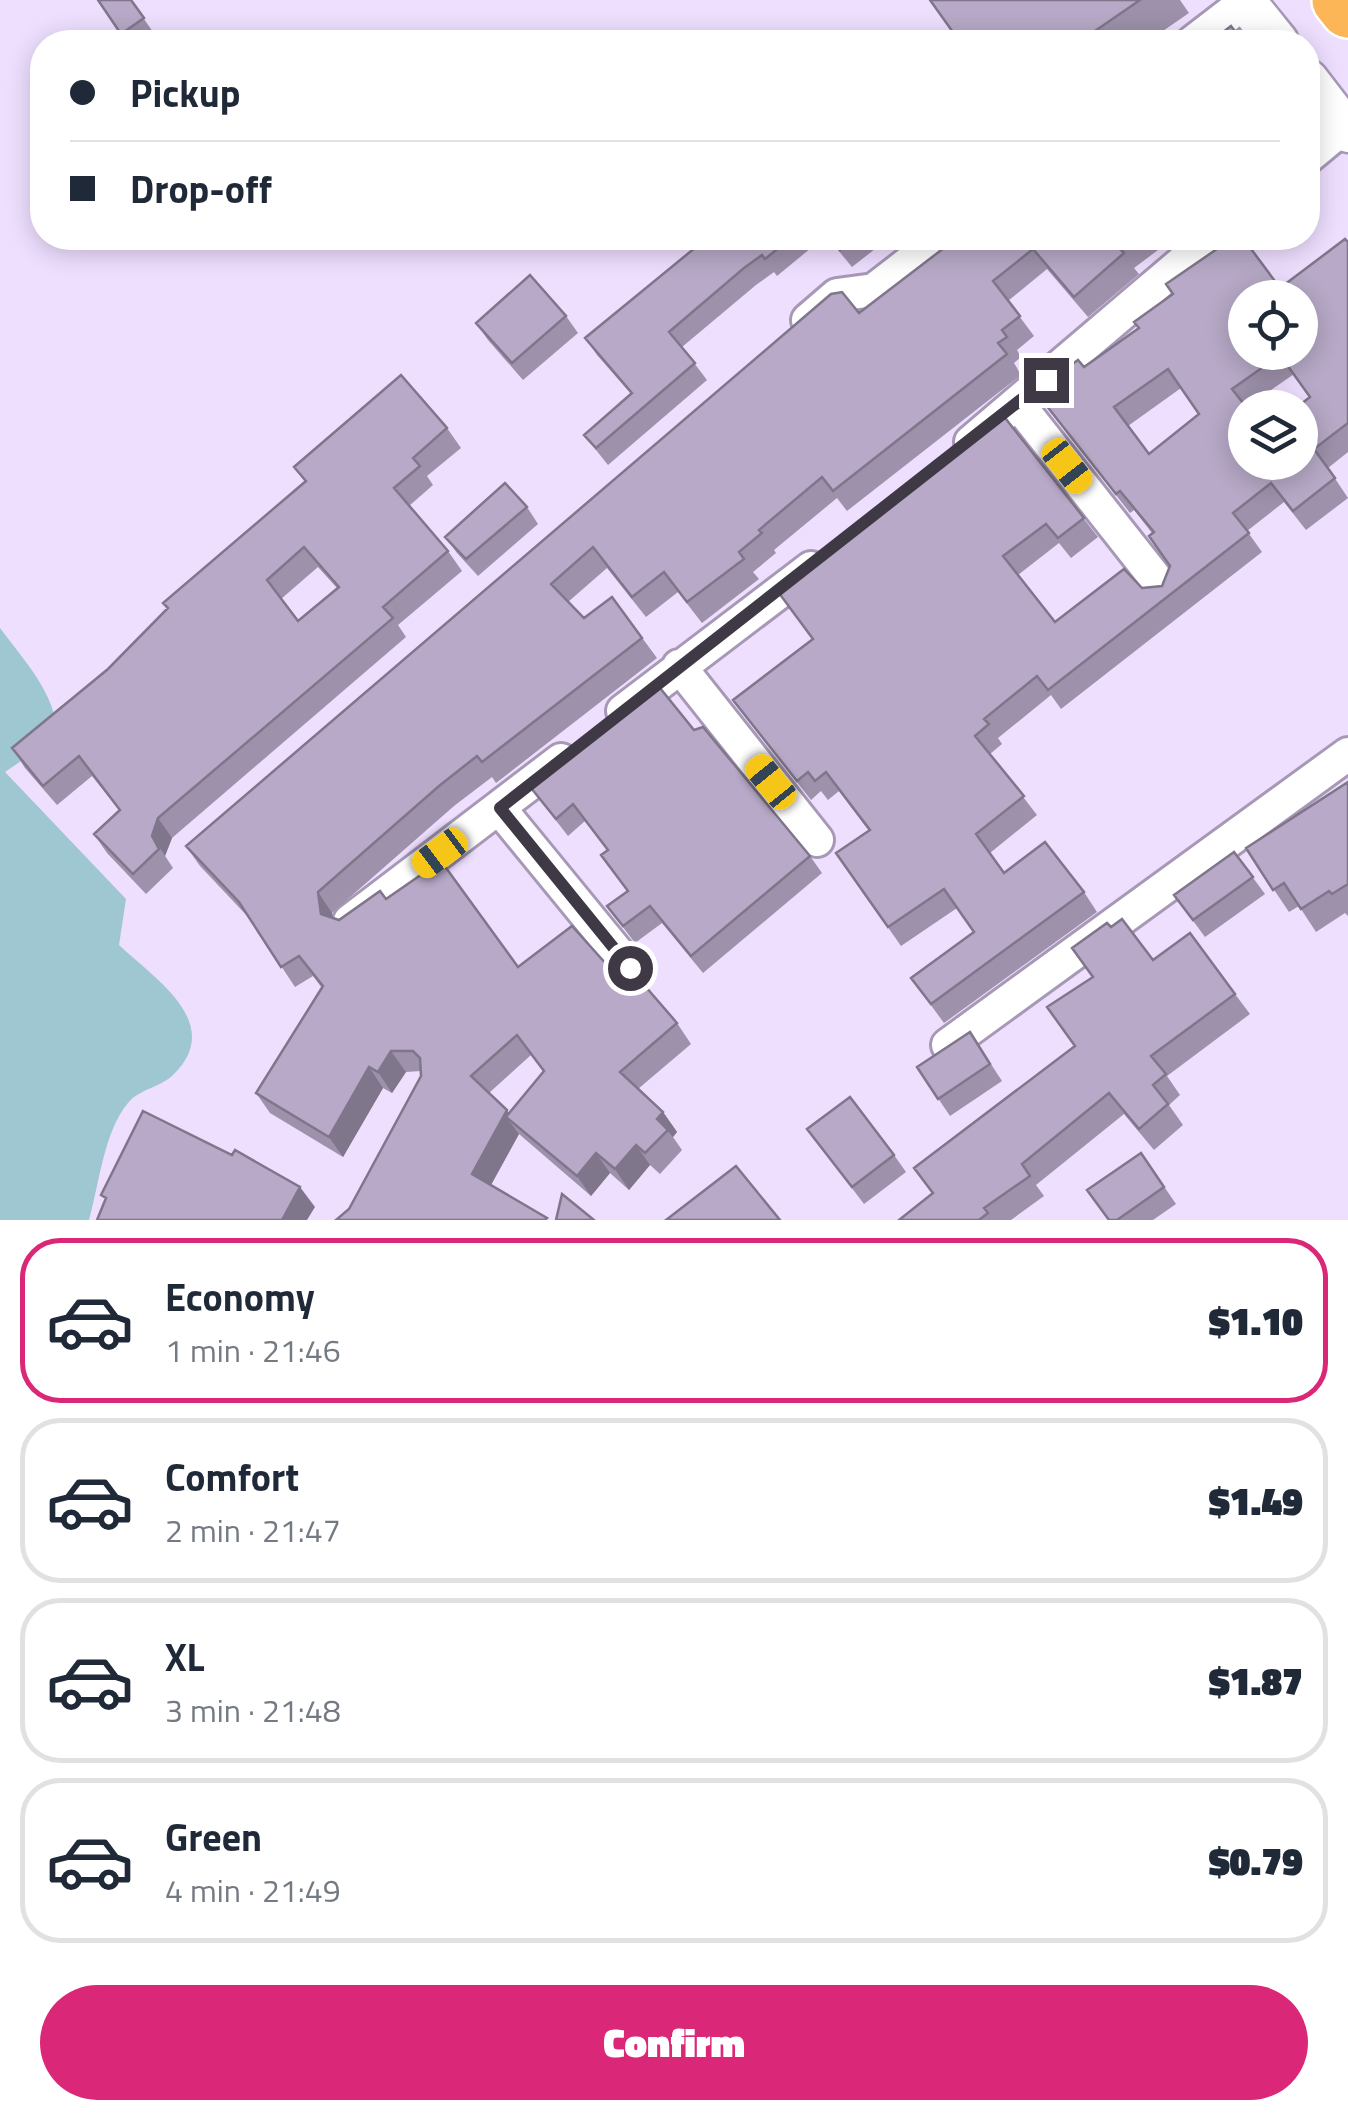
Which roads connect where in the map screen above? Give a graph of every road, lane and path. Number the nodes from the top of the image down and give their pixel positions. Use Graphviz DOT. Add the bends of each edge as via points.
graph roads {
  1 [pos="1340,0"];
  2 [pos="1245,1"];
  3 [pos="1348,10"];
  4 [pos="1208,30"];
  5 [pos="1268,30"];
  6 [pos="1320,95"];
  7 [pos="1346,129"];
  8 [pos="1320,148"];
  9 [pos="926,250"];
  10 [pos="1197,250"];
  11 [pos="777,346"];
  12 [pos="1018,404"];
  13 [pos="941,465"];
  14 [pos="832,551"];
  15 [pos="1164,589"];
  16 [pos="679,666"];
  17 [pos="1348,754"];
  18 [pos="500,808"];
  19 [pos="818,840"];
  20 [pos="350,921"];
  21 [pos="630,968"];
  22 [pos="948,1045"];
  1 -- 3 [label="highway"];
  2 -- 4 [label="street"];
  2 -- 5 [label="street"];
  6 -- 7 [label="street"];
  7 -- 8 [label="street"];
  9 -- 11 [label="street" via="874,290 838,295"];
  10 -- 12 [label="street"];
  12 -- 13 [label="street"];
  12 -- 15 [label="street"];
  14 -- 16 [label="street"];
  16 -- 18 [label="street"];
  16 -- 19 [label="street"];
  17 -- 22 [label="street"];
  18 -- 20 [label="street"];
  18 -- 21 [label="street"];
}
